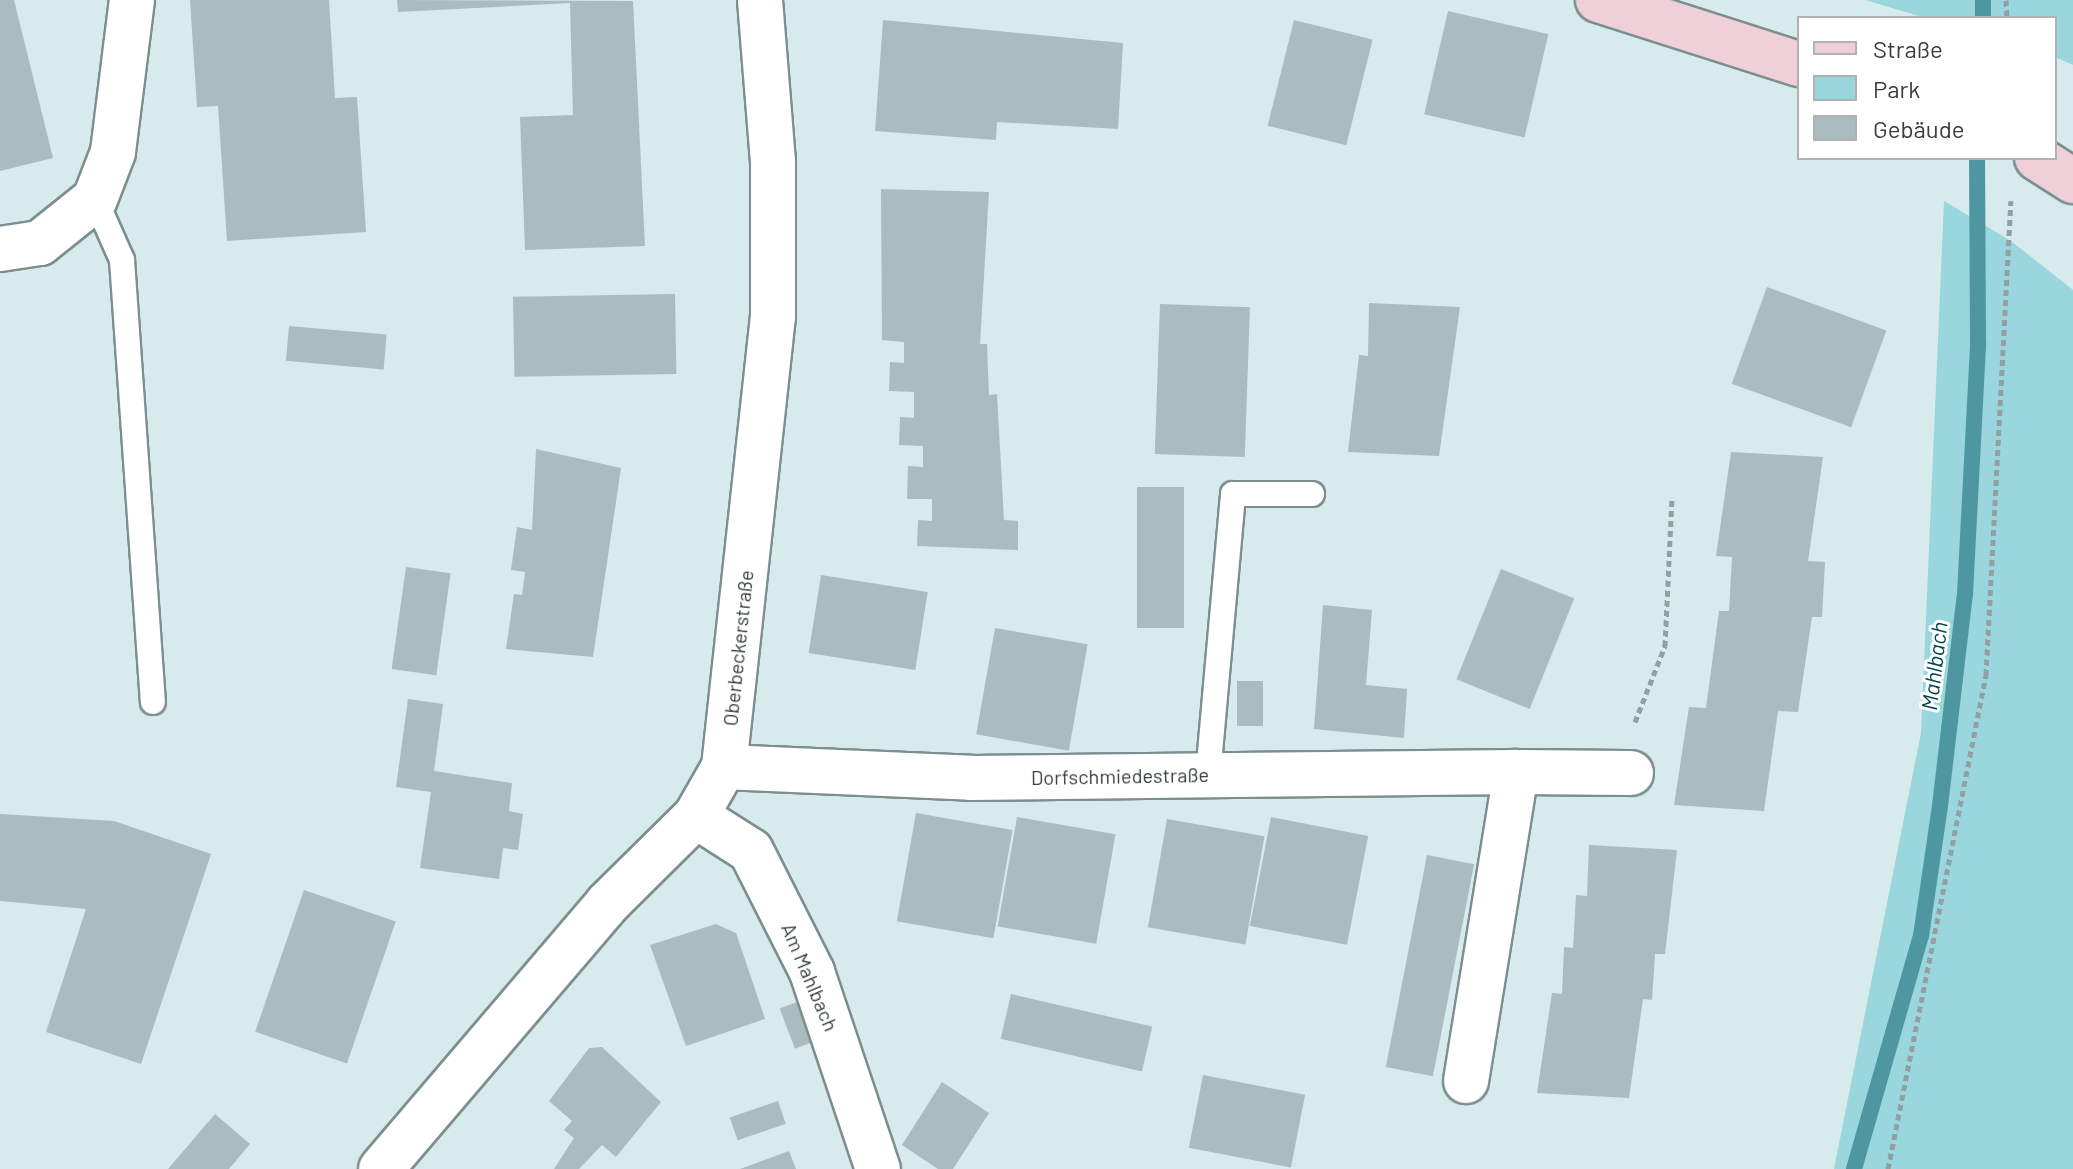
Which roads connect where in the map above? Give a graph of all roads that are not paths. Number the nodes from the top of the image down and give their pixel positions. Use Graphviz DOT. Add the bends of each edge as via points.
graph roads {
  1 [pos="132,0"];
  2 [pos="760,0"];
  3 [pos="1598,0"];
  4 [pos="1797,63"];
  5 [pos="2024,172"];
  6 [pos="2073,181"];
  7 [pos="95,199"];
  8 [pos="0,249"];
  9 [pos="1312,494"];
  10 [pos="153,702"];
  11 [pos="724,767"];
  12 [pos="1516,772"];
  13 [pos="1623,773"];
  14 [pos="1208,775"];
  15 [pos="696,816"];
  16 [pos="1466,1081"];
  17 [pos="381,1169"];
  18 [pos="878,1169"];
  1 -- 7 [label="street" via="113,152"];
  2 -- 11 [label="street, Oberbeckerstraße" via="774,175 773,317"];
  3 -- 4 [label="main road"];
  5 -- 6 [label="main road"];
  7 -- 8 [label="street" via="40,243"];
  7 -- 10 [label="lane" via="122,260"];
  9 -- 14 [label="lane" via="1233,494"];
  11 -- 14 [label="street, Dorfschmiedestraße" via="971,778"];
  11 -- 15 [label="street, Oberbeckerstraße"];
  12 -- 13 [label="street, Dorfschmiedestraße"];
  12 -- 14 [label="street, Dorfschmiedestraße"];
  12 -- 16 [label="street"];
  15 -- 17 [label="street, Oberbeckerstraße" via="607,904"];
  15 -- 18 [label="street, Am Mahlbach" via="751,851 812,972"];
}
